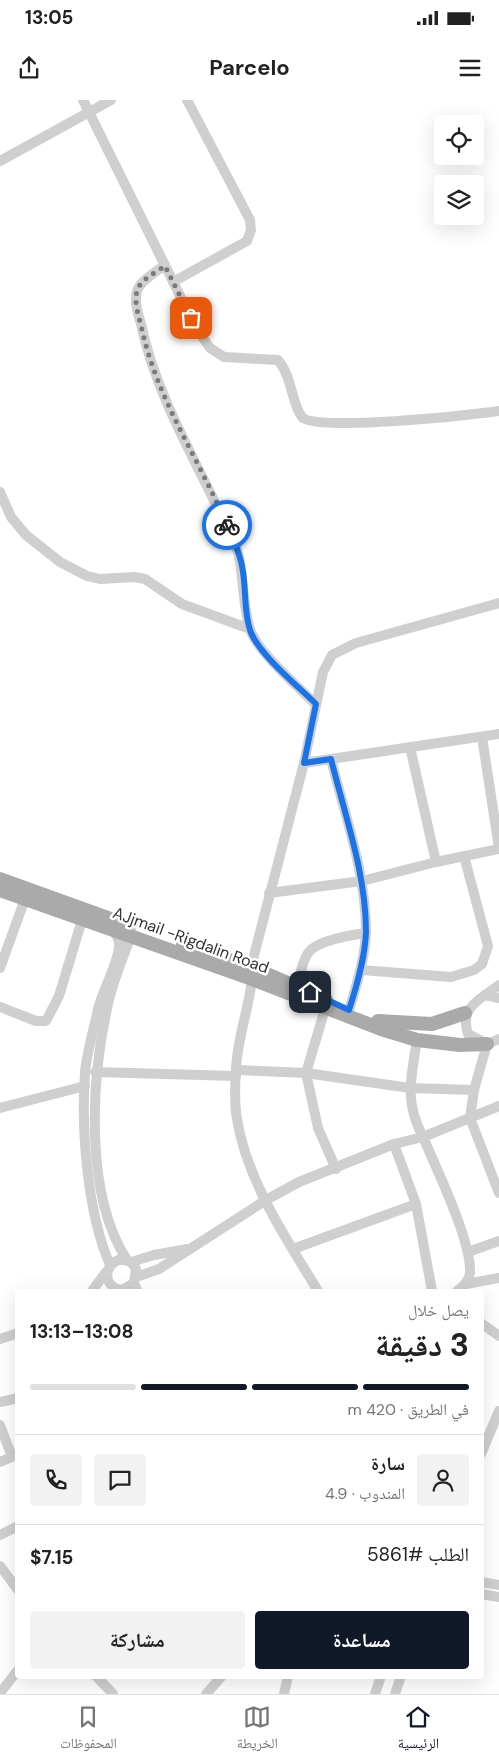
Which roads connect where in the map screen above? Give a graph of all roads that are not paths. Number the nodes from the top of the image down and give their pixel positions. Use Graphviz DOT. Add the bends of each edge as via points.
graph roads {
  1 [pos="83,100"];
  2 [pos="111,100"];
  3 [pos="188,100"];
  4 [pos="89,113"];
  5 [pos="0,161"];
  6 [pos="165,266"];
  7 [pos="173,282"];
  8 [pos="499,411"];
  9 [pos="0,492"];
  10 [pos="499,603"];
  11 [pos="250,629"];
  12 [pos="316,704"];
  13 [pos="499,734"];
  14 [pos="482,736"];
  15 [pos="410,747"];
  16 [pos="331,759"];
  17 [pos="304,763"];
  18 [pos="499,849"];
  19 [pos="464,856"];
  20 [pos="436,862"];
  21 [pos="0,879"];
  22 [pos="362,881"];
  23 [pos="0,890"];
  24 [pos="269,894"];
  25 [pos="25,899"];
  26 [pos="82,920"];
  27 [pos="113,930"];
  28 [pos="131,931"];
  29 [pos="366,934"];
  30 [pos="0,968"];
  31 [pos="361,970"];
  32 [pos="251,973"];
  33 [pos="499,985"];
  34 [pos="296,986"];
  35 [pos="485,995"];
  36 [pos="499,998"];
  37 [pos="0,1007"];
  38 [pos="325,1009"];
  39 [pos="349,1010"];
  40 [pos="465,1014"];
  41 [pos="417,1040"];
  42 [pos="495,1041"];
  43 [pos="95,1072"];
  44 [pos="236,1073"];
  45 [pos="306,1073"];
  46 [pos="85,1086"];
  47 [pos="410,1088"];
  48 [pos="474,1090"];
  49 [pos="499,1106"];
  50 [pos="0,1108"];
  51 [pos="470,1118"];
  52 [pos="423,1137"];
  53 [pos="394,1144"];
  54 [pos="336,1168"];
  55 [pos="499,1192"];
  56 [pos="266,1200"];
  57 [pos="416,1204"];
  58 [pos="499,1241"];
  59 [pos="188,1249"];
  60 [pos="293,1249"];
  61 [pos="468,1252"];
  62 [pos="129,1261"];
  63 [pos="108,1268"];
  64 [pos="499,1278"];
  65 [pos="136,1284"];
  66 [pos="466,1284"];
  67 [pos="93,1289"];
  68 [pos="117,1289"];
  69 [pos="122,1289"];
  70 [pos="317,1289"];
  71 [pos="432,1289"];
  72 [pos="460,1289"];
  73 [pos="484,1326"];
  74 [pos="15,1334"];
  75 [pos="499,1336"];
  76 [pos="0,1339"];
  77 [pos="15,1399"];
  78 [pos="0,1402"];
  79 [pos="499,1411"];
  80 [pos="0,1425"];
  81 [pos="484,1433"];
  82 [pos="15,1460"];
  83 [pos="0,1462"];
  84 [pos="15,1528"];
  85 [pos="0,1535"];
  86 [pos="0,1566"];
  87 [pos="484,1582"];
  88 [pos="499,1585"];
  89 [pos="15,1586"];
  90 [pos="484,1594"];
  91 [pos="499,1597"];
  92 [pos="15,1674"];
  93 [pos="219,1679"];
  94 [pos="287,1679"];
  95 [pos="380,1679"];
  96 [pos="400,1679"];
  97 [pos="108,1680"];
  98 [pos="0,1693"];
  99 [pos="113,1694"];
  100 [pos="206,1694"];
  101 [pos="284,1694"];
  102 [pos="375,1694"];
  103 [pos="395,1694"];
  1 -- 4 [label="street"];
  2 -- 4 [label="street"];
  3 -- 7 [label="street" via="250,220 251,230 247,241"];
  4 -- 5 [label="street"];
  4 -- 6 [label="street"];
  6 -- 7 [label="street"];
  6 -- 11 [label="street" via="138,289 136,301 147,356 238,552"];
  7 -- 8 [label="street" via="210,348 224,357 278,360 286,370 301,416 308,422 458,417"];
  9 -- 11 [label="street" via="11,517 26,535 60,562 100,579 134,576 145,579 182,604"];
  10 -- 12 [label="street" via="356,643 332,655 323,672"];
  11 -- 12 [label="street" via="255,640 283,672"];
  12 -- 17 [label="street"];
  13 -- 14 [label="street"];
  14 -- 15 [label="street"];
  14 -- 18 [label="street"];
  15 -- 16 [label="street"];
  15 -- 20 [label="street"];
  16 -- 17 [label="street"];
  16 -- 22 [label="street"];
  17 -- 24 [label="street"];
  18 -- 19 [label="street"];
  19 -- 20 [label="street"];
  19 -- 31 [label="street" via="488,946 482,964 451,977"];
  20 -- 22 [label="street"];
  21 -- 28 [label="main road, AJjmail -Rigdalin Road"];
  22 -- 24 [label="street"];
  22 -- 29 [label="street"];
  23 -- 25 [label="main road, AJjmail -Rigdalin Road"];
  24 -- 32 [label="street"];
  25 -- 26 [label="main road, AJjmail -Rigdalin Road"];
  25 -- 30 [label="street"];
  26 -- 27 [label="main road, AJjmail -Rigdalin Road"];
  26 -- 37 [label="street" via="59,996 46,1021 36,1022"];
  27 -- 28 [label="main road, AJjmail -Rigdalin Road"];
  27 -- 46 [label="street" via="119,950 100,1000 85,1071"];
  28 -- 32 [label="main road, AJjmail -Rigdalin Road" via="189,948"];
  28 -- 43 [label="street" via="108,1003"];
  29 -- 31 [label="street"];
  29 -- 34 [label="street" via="349,935 309,951"];
  31 -- 39 [label="street"];
  32 -- 34 [label="main road, AJjmail -Rigdalin Road"];
  32 -- 38 [label="main road, AJjmail -Rigdalin Road"];
  32 -- 44 [label="street" via="250,1003"];
  33 -- 35 [label="street"];
  34 -- 39 [label="main road, AJjmail -Rigdalin Road"];
  35 -- 36 [label="street"];
  35 -- 40 [label="street" via="474,1002"];
  38 -- 41 [label="main road, AJjmail -Rigdalin Road"];
  38 -- 45 [label="street"];
  39 -- 40 [label="main road, AJjmail -Rigdalin Road" via="382,1022 413,1025 441,1023"];
  40 -- 42 [label="street" via="468,1034"];
  41 -- 42 [label="main road, AJjmail -Rigdalin Road" via="460,1045"];
  41 -- 47 [label="street"];
  42 -- 48 [label="street"];
  43 -- 44 [label="street"];
  43 -- 62 [label="street" via="96,1149 105,1215 115,1242"];
  44 -- 45 [label="street"];
  44 -- 56 [label="street" via="237,1119 250,1166"];
  45 -- 47 [label="street"];
  45 -- 54 [label="street" via="318,1128"];
  46 -- 50 [label="street"];
  46 -- 63 [label="street" via="87,1159"];
  47 -- 48 [label="street"];
  47 -- 52 [label="street" via="414,1119"];
  48 -- 51 [label="street"];
  49 -- 51 [label="street"];
  51 -- 52 [label="street"];
  51 -- 55 [label="street"];
  52 -- 53 [label="street"];
  52 -- 61 [label="street"];
  53 -- 54 [label="street"];
  53 -- 57 [label="street"];
  54 -- 56 [label="street" via="299,1182"];
  56 -- 59 [label="street"];
  56 -- 60 [label="street"];
  57 -- 60 [label="street"];
  57 -- 71 [label="street"];
  58 -- 61 [label="street"];
  59 -- 62 [label="street"];
  59 -- 65 [label="street"];
  60 -- 70 [label="street"];
  61 -- 66 [label="street" via="470,1274"];
  62 -- 63 [label="street" via="121,1259"];
  62 -- 65 [label="street" via="136,1269"];
  63 -- 67 [label="street"];
  63 -- 68 [label="street" via="107,1279"];
  64 -- 66 [label="street"];
  65 -- 69 [label="street"];
  66 -- 72 [label="street"];
  73 -- 75 [label="street"];
  74 -- 76 [label="street"];
  77 -- 78 [label="street"];
  79 -- 81 [label="street"];
  80 -- 82 [label="street"];
  82 -- 83 [label="street"];
  84 -- 85 [label="street"];
  86 -- 89 [label="street"];
  87 -- 88 [label="street"];
  90 -- 91 [label="street"];
  92 -- 98 [label="street"];
  93 -- 100 [label="street"];
  94 -- 101 [label="street"];
  95 -- 102 [label="street"];
  96 -- 103 [label="street"];
  97 -- 99 [label="street"];
}
